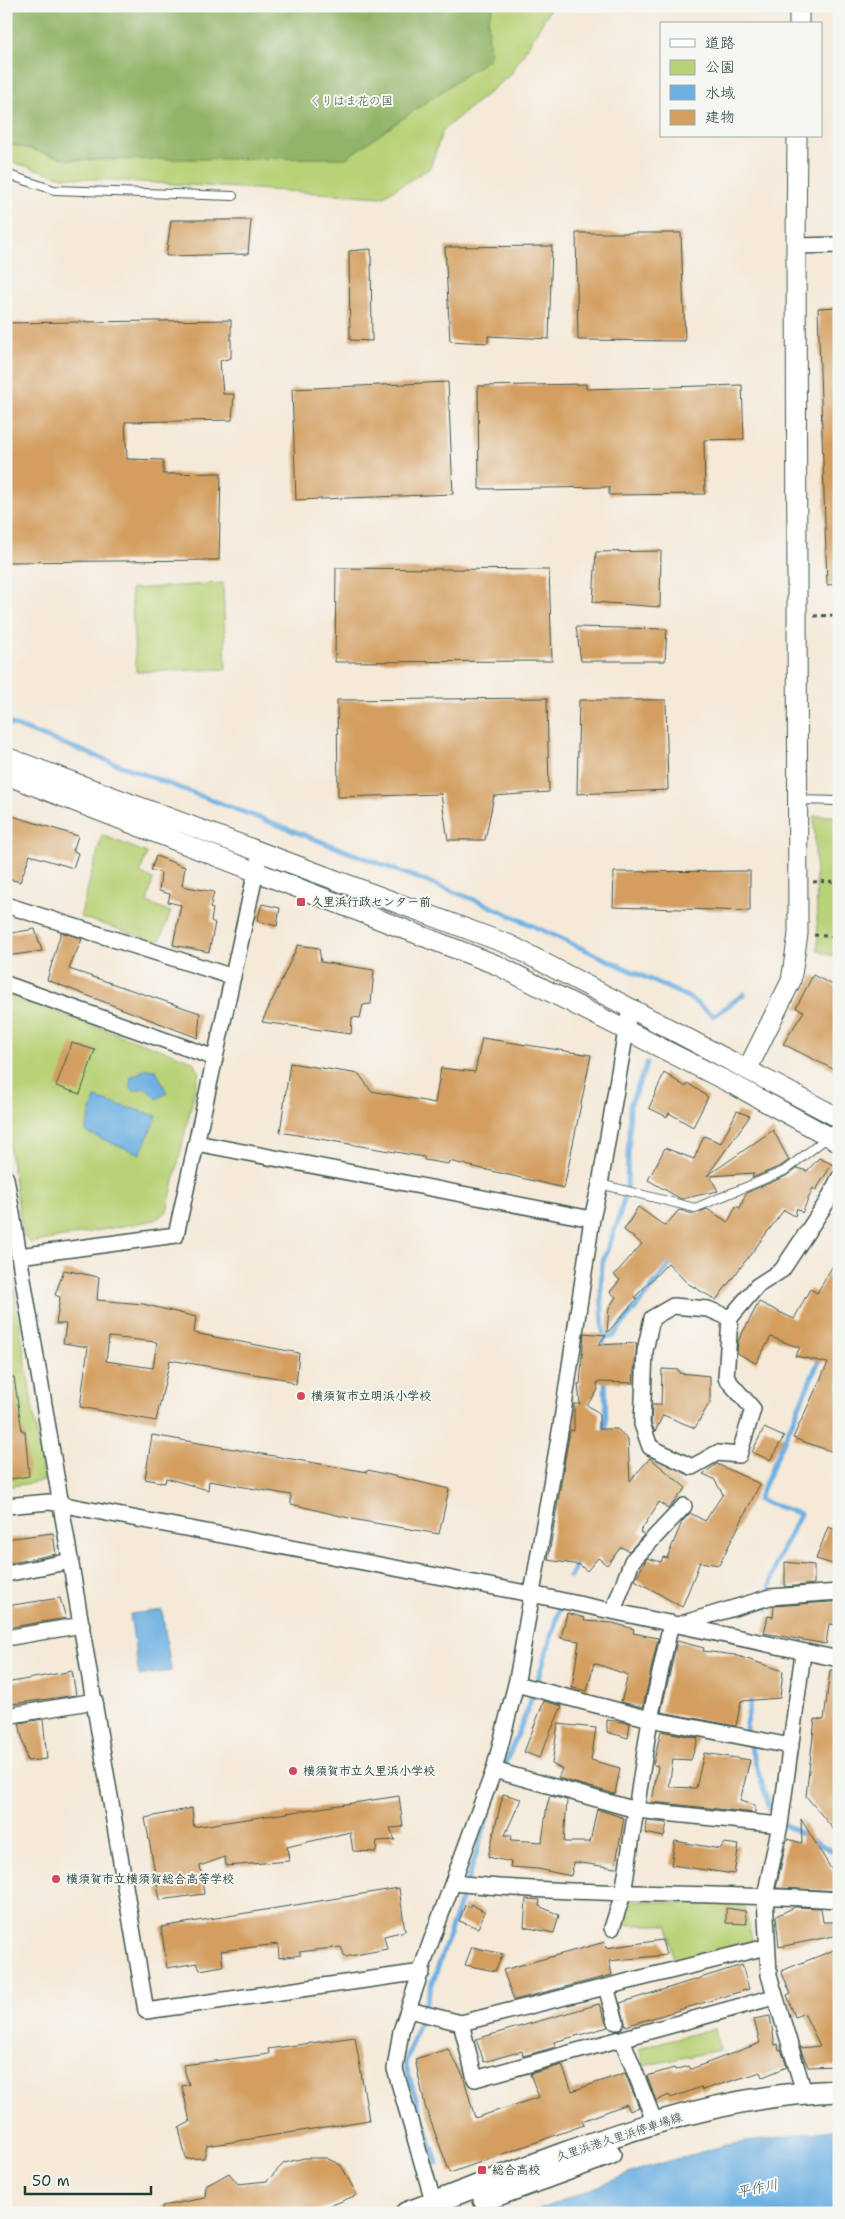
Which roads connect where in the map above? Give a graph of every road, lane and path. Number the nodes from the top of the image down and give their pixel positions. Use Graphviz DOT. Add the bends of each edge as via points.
graph roads {
  1 [pos="799,6"];
  2 [pos="799,22"];
  3 [pos="797,138"];
  4 [pos="6,174"];
  5 [pos="233,196"];
  6 [pos="839,245"];
  7 [pos="796,246"];
  8 [pos="839,615"];
  9 [pos="797,617"];
  10 [pos="6,757"];
  11 [pos="6,775"];
  12 [pos="797,800"];
  13 [pos="839,801"];
  14 [pos="258,862"];
  15 [pos="839,881"];
  16 [pos="798,882"];
  17 [pos="6,905"];
  18 [pos="798,934"];
  19 [pos="839,937"];
  20 [pos="233,977"];
  21 [pos="6,984"];
  22 [pos="630,1007"];
  23 [pos="627,1030"];
  24 [pos="215,1058"];
  25 [pos="748,1068"];
  26 [pos="738,1087"];
  27 [pos="839,1118"];
  28 [pos="834,1139"];
  29 [pos="196,1143"];
  30 [pos="6,1178"];
  31 [pos="839,1178"];
  32 [pos="600,1184"];
  33 [pos="592,1219"];
  34 [pos="19,1256"];
  35 [pos="730,1318"];
  36 [pos="62,1505"];
  37 [pos="6,1506"];
  38 [pos="684,1506"];
  39 [pos="71,1561"];
  40 [pos="6,1574"];
  41 [pos="839,1592"];
  42 [pos="531,1594"];
  43 [pos="613,1611"];
  44 [pos="675,1623"];
  45 [pos="82,1625"];
  46 [pos="6,1638"];
  47 [pos="803,1653"];
  48 [pos="839,1659"];
  49 [pos="516,1684"];
  50 [pos="95,1701"];
  51 [pos="6,1716"];
  52 [pos="650,1719"];
  53 [pos="791,1746"];
  54 [pos="494,1770"];
  55 [pos="636,1810"];
  56 [pos="780,1825"];
  57 [pos="454,1883"];
  58 [pos="623,1894"];
  59 [pos="765,1896"];
  60 [pos="839,1900"];
  61 [pos="612,1928"];
  62 [pos="766,1947"];
  63 [pos="422,1972"];
  64 [pos="606,1987"];
  65 [pos="774,1997"];
  66 [pos="408,2010"];
  67 [pos="616,2022"];
  68 [pos="460,2023"];
  69 [pos="622,2039"];
  70 [pos="839,2091"];
  71 [pos="804,2092"];
  72 [pos="839,2103"];
  73 [pos="654,2124"];
  74 [pos="439,2209"];
  75 [pos="406,2213"];
  1 -- 2 [label="street"];
  3 -- 7 [label="street"];
  4 -- 5 [label="lane" via="54,190"];
  6 -- 7 [label="street"];
  7 -- 9 [label="street"];
  8 -- 9 [label="path"];
  9 -- 12 [label="street"];
  10 -- 14 [label="street"];
  11 -- 14 [label="street"];
  12 -- 13 [label="lane"];
  12 -- 16 [label="street"];
  14 -- 20 [label="street"];
  14 -- 22 [label="street" via="510,945"];
  14 -- 23 [label="street" via="497,965"];
  15 -- 16 [label="path"];
  16 -- 18 [label="street"];
  17 -- 20 [label="street"];
  18 -- 19 [label="path"];
  18 -- 25 [label="street" via="791,981"];
  20 -- 24 [label="street"];
  21 -- 24 [label="street"];
  22 -- 23 [label="street"];
  22 -- 25 [label="street"];
  23 -- 26 [label="street"];
  23 -- 32 [label="street"];
  24 -- 29 [label="street"];
  25 -- 26 [label="street"];
  25 -- 27 [label="street"];
  26 -- 28 [label="street"];
  28 -- 32 [label="lane" via="784,1171 695,1208"];
  29 -- 33 [label="street"];
  29 -- 34 [label="street" via="176,1235"];
  30 -- 34 [label="street"];
  31 -- 35 [label="street" via="782,1270 757,1286"];
  32 -- 33 [label="street"];
  33 -- 42 [label="street" via="561,1426"];
  34 -- 36 [label="street"];
  35 -- 35 [label="street" via="726,1378 753,1409 739,1455 717,1453 692,1466 650,1447 642,1424 645,1351 652,1318 674,1306 708,1309"];
  36 -- 37 [label="street" via="49,1502"];
  36 -- 39 [label="street"];
  36 -- 42 [label="street"];
  38 -- 43 [label="street" via="632,1561"];
  39 -- 40 [label="street"];
  39 -- 45 [label="street"];
  41 -- 44 [label="street" via="770,1597"];
  42 -- 43 [label="street"];
  42 -- 49 [label="street"];
  43 -- 44 [label="street"];
  44 -- 47 [label="street"];
  44 -- 52 [label="street"];
  45 -- 46 [label="street"];
  45 -- 50 [label="street"];
  47 -- 48 [label="street"];
  47 -- 53 [label="street"];
  49 -- 52 [label="street"];
  49 -- 54 [label="street"];
  50 -- 51 [label="street"];
  50 -- 63 [label="street" via="146,2011"];
  52 -- 53 [label="street"];
  52 -- 55 [label="street"];
  53 -- 56 [label="street"];
  54 -- 55 [label="street"];
  54 -- 57 [label="street"];
  55 -- 56 [label="street"];
  55 -- 58 [label="street"];
  56 -- 59 [label="street"];
  57 -- 58 [label="street"];
  57 -- 63 [label="street"];
  58 -- 59 [label="street"];
  58 -- 61 [label="street"];
  59 -- 60 [label="street"];
  59 -- 62 [label="street"];
  62 -- 64 [label="street"];
  62 -- 65 [label="street"];
  63 -- 66 [label="street"];
  64 -- 67 [label="street"];
  64 -- 68 [label="street"];
  65 -- 69 [label="street"];
  65 -- 71 [label="street"];
  66 -- 68 [label="street"];
  66 -- 74 [label="street" via="395,2069"];
  68 -- 69 [label="street" via="475,2079"];
  69 -- 73 [label="street"];
  70 -- 71 [label="main road, 久里浜港久里浜停車場線"];
  71 -- 73 [label="main road, 久里浜港久里浜停車場線" via="708,2108"];
  72 -- 74 [label="main road, 久里浜港久里浜停車場線" via="778,2108 704,2124"];
  73 -- 74 [label="main road, 久里浜港久里浜停車場線"];
  74 -- 75 [label="main road, 久里浜港久里浜停車場線"];
}
